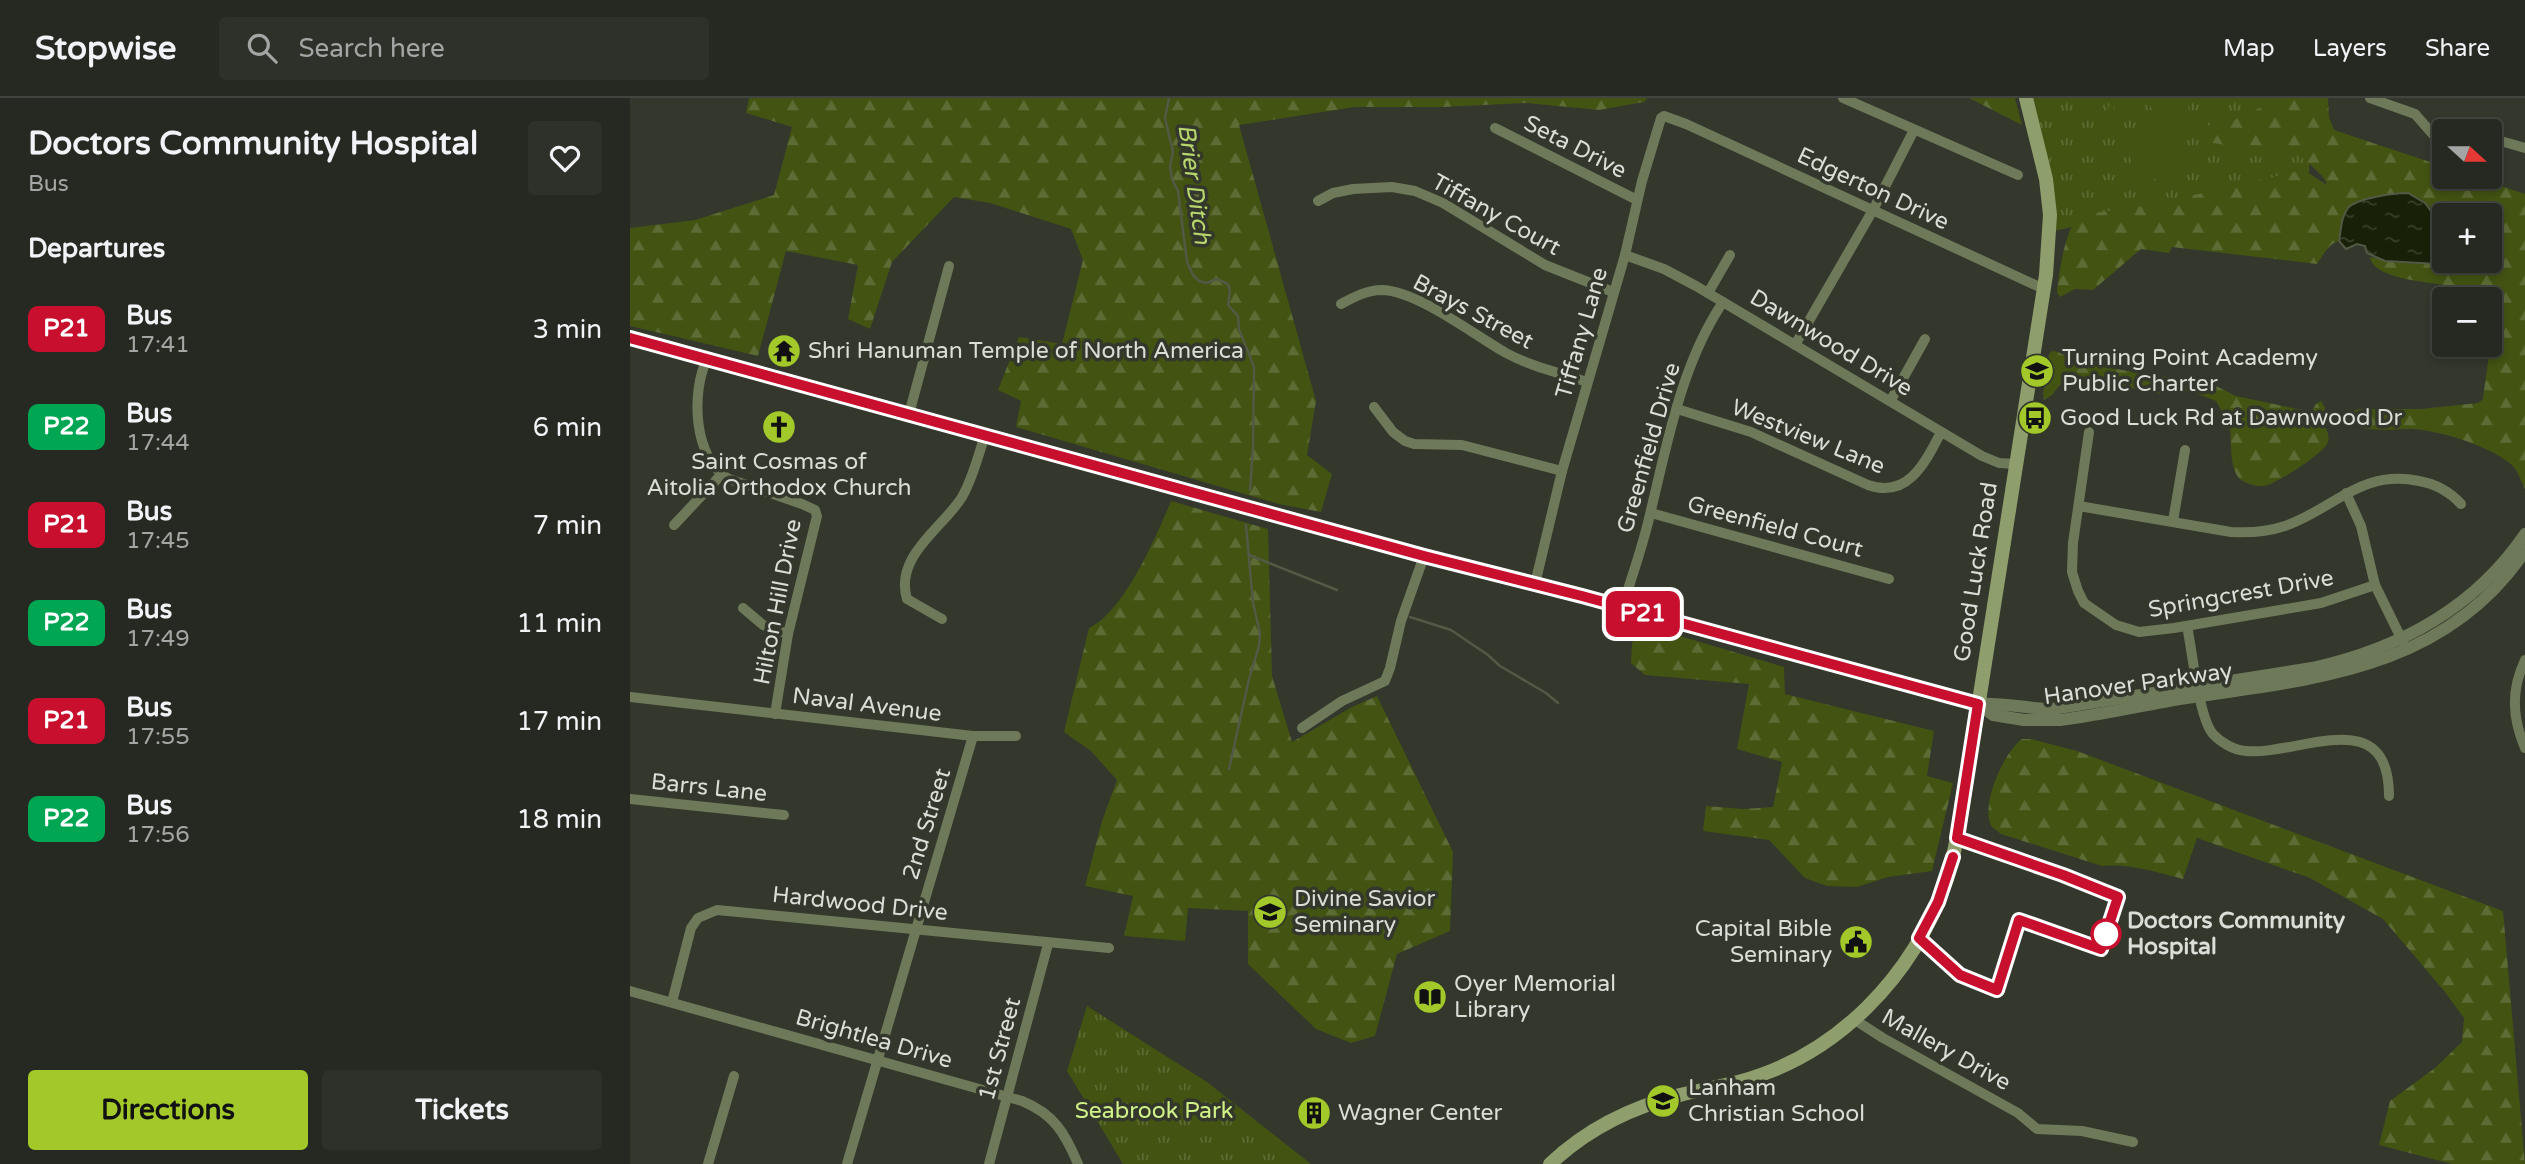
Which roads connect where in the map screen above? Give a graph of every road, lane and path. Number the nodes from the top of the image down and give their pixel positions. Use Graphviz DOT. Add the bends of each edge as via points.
graph roads {
  1 [pos="1843,98"];
  2 [pos="2026,98"];
  3 [pos="2370,98"];
  4 [pos="1686,124"];
  5 [pos="1495,128"];
  6 [pos="1914,130"];
  7 [pos="2432,133"];
  8 [pos="2502,141"];
  9 [pos="2525,148"];
  10 [pos="2018,175"];
  11 [pos="1637,200"];
  12 [pos="1318,201"];
  13 [pos="1873,210"];
  14 [pos="1625,255"];
  15 [pos="1730,255"];
  16 [pos="949,266"];
  17 [pos="2044,289"];
  18 [pos="1613,292"];
  19 [pos="1709,293"];
  20 [pos="1723,302"];
  21 [pos="1341,304"];
  22 [pos="630,338"];
  23 [pos="1925,339"];
  24 [pos="1795,345"];
  25 [pos="707,359"];
  26 [pos="1587,382"];
  27 [pos="1891,400"];
  28 [pos="1374,407"];
  29 [pos="1677,409"];
  30 [pos="909,414"];
  31 [pos="1941,432"];
  32 [pos="2089,432"];
  33 [pos="985,435"];
  34 [pos="2185,450"];
  35 [pos="2016,464"];
  36 [pos="1562,471"];
  37 [pos="721,475"];
  38 [pos="2346,493"];
  39 [pos="2461,504"];
  40 [pos="2079,506"];
  41 [pos="1651,513"];
  42 [pos="2173,522"];
  43 [pos="674,525"];
  44 [pos="2525,534"];
  45 [pos="2525,551"];
  46 [pos="1424,556"];
  47 [pos="1889,579"];
  48 [pos="1535,584"];
  49 [pos="2375,585"];
  50 [pos="743,608"];
  51 [pos="1622,608"];
  52 [pos="942,619"];
  53 [pos="2187,626"];
  54 [pos="788,634"];
  55 [pos="2404,645"];
  56 [pos="2525,660"];
  57 [pos="2199,691"];
  58 [pos="630,697"];
  59 [pos="1978,704"];
  60 [pos="775,714"];
  61 [pos="1302,728"];
  62 [pos="974,736"];
  63 [pos="1016,736"];
  64 [pos="2525,748"];
  65 [pos="2389,796"];
  66 [pos="630,799"];
  67 [pos="784,814"];
  68 [pos="916,929"];
  69 [pos="1048,944"];
  70 [pos="1109,948"];
  71 [pos="630,991"];
  72 [pos="672,1002"];
  73 [pos="1855,1020"];
  74 [pos="877,1059"];
  75 [pos="734,1076"];
  76 [pos="1007,1097"];
  77 [pos="2133,1142"];
  78 [pos="708,1164"];
  79 [pos="847,1164"];
  80 [pos="989,1164"];
  81 [pos="1078,1164"];
  82 [pos="1550,1164"];
  1 -- 6 [label="street"];
  2 -- 17 [label="main road, Good Luck Road" via="2044,168 2050,215"];
  3 -- 7 [label="street" via="2415,114"];
  4 -- 11 [label="street, Tiffany Lane" via="1661,118"];
  4 -- 13 [label="street, Edgerton Drive"];
  5 -- 11 [label="street, Seta Drive"];
  6 -- 10 [label="street"];
  6 -- 13 [label="street"];
  8 -- 9 [label="street"];
  11 -- 14 [label="street, Tiffany Lane"];
  12 -- 18 [label="street, Tiffany Court" via="1353,189 1415,191 1545,265"];
  13 -- 17 [label="street, Edgerton Drive"];
  13 -- 24 [label="street"];
  14 -- 18 [label="street, Tiffany Lane"];
  14 -- 19 [label="street, Dawnwood Drive"];
  15 -- 19 [label="street"];
  16 -- 30 [label="street"];
  17 -- 35 [label="main road, Good Luck Road"];
  18 -- 26 [label="street, Tiffany Lane"];
  19 -- 20 [label="street, Dawnwood Drive"];
  20 -- 24 [label="street, Dawnwood Drive"];
  20 -- 29 [label="street, Greenfield Drive" via="1704,334"];
  21 -- 26 [label="street, Brays Street" via="1380,290 1400,294 1526,362"];
  22 -- 25 [label="street, Hanover Parkway"];
  23 -- 27 [label="street"];
  24 -- 27 [label="street, Dawnwood Drive"];
  25 -- 30 [label="street, Hanover Parkway"];
  25 -- 37 [label="street" via="699,380 698,420 706,450"];
  26 -- 36 [label="street, Tiffany Lane"];
  27 -- 31 [label="street, Dawnwood Drive"];
  28 -- 36 [label="street" via="1405,441 1462,445"];
  29 -- 31 [label="street, Westview Lane" via="1751,432 1883,489 1905,483 1930,454"];
  29 -- 41 [label="street, Greenfield Drive"];
  30 -- 33 [label="street, Hanover Parkway"];
  31 -- 35 [label="street, Dawnwood Drive" via="1988,459"];
  32 -- 40 [label="street, Springcrest Drive"];
  33 -- 46 [label="street, Hanover Parkway"];
  33 -- 52 [label="street" via="964,493 920,545 907,575 907,598"];
  34 -- 42 [label="street"];
  35 -- 59 [label="main road, Good Luck Road"];
  36 -- 48 [label="street, Tiffany Lane"];
  37 -- 43 [label="street"];
  37 -- 54 [label="street, Hilton Hill Drive" via="816,512"];
  38 -- 39 [label="street" via="2378,480 2406,478 2444,489"];
  38 -- 42 [label="street" via="2302,519 2267,531 2231,532"];
  38 -- 49 [label="street" via="2361,526"];
  40 -- 42 [label="street"];
  40 -- 53 [label="street, Springcrest Drive" via="2071,562 2077,591 2088,607 2130,630"];
  41 -- 47 [label="street, Greenfield Court"];
  41 -- 51 [label="street, Greenfield Drive"];
  44 -- 55 [label="street, Hanover Parkway" via="2482,586"];
  45 -- 55 [label="street, Hanover Parkway" via="2481,602 2454,623"];
  46 -- 48 [label="street, Hanover Parkway"];
  46 -- 61 [label="street" via="1385,681 1342,701"];
  48 -- 51 [label="street, Hanover Parkway"];
  49 -- 53 [label="street, Springcrest Drive" via="2314,605"];
  49 -- 55 [label="street"];
  50 -- 54 [label="street" via="763,625"];
  51 -- 59 [label="street, Hanover Parkway"];
  53 -- 57 [label="street"];
  54 -- 60 [label="street, Hilton Hill Drive"];
  55 -- 57 [label="street, Hanover Parkway" via="2352,670"];
  56 -- 64 [label="street" via="2514,700"];
  57 -- 59 [label="street, Hanover Parkway" via="2060,720 1993,715"];
  57 -- 65 [label="street" via="2206,720 2224,743 2251,751 2338,738 2355,740 2375,752 2385,766"];
  58 -- 60 [label="street, Naval Avenue"];
  59 -- 73 [label="main road, Good Luck Road" via="1947,878 1906,962"];
  60 -- 62 [label="street, Naval Avenue"];
  62 -- 63 [label="street, Naval Avenue"];
  62 -- 68 [label="street, 2nd Street"];
  66 -- 67 [label="street, Barrs Lane"];
  68 -- 69 [label="street, Hardwood Drive"];
  68 -- 72 [label="street, Hardwood Drive" via="754,912 707,912 691,928"];
  68 -- 74 [label="street, 2nd Street"];
  69 -- 70 [label="street, Hardwood Drive"];
  69 -- 76 [label="street, 1st Street"];
  71 -- 72 [label="street, Brightlea Drive"];
  72 -- 74 [label="street, Brightlea Drive"];
  73 -- 77 [label="street, Mallery Drive" via="2018,1113 2037,1129 2082,1131"];
  73 -- 82 [label="main road, Good Luck Road" via="1782,1066 1639,1107 1589,1133"];
  74 -- 76 [label="street, Brightlea Drive"];
  74 -- 79 [label="street, 2nd Street"];
  75 -- 78 [label="street"];
  76 -- 80 [label="street, 1st Street"];
  76 -- 81 [label="street, Brightlea Drive" via="1048,1114"];
}
